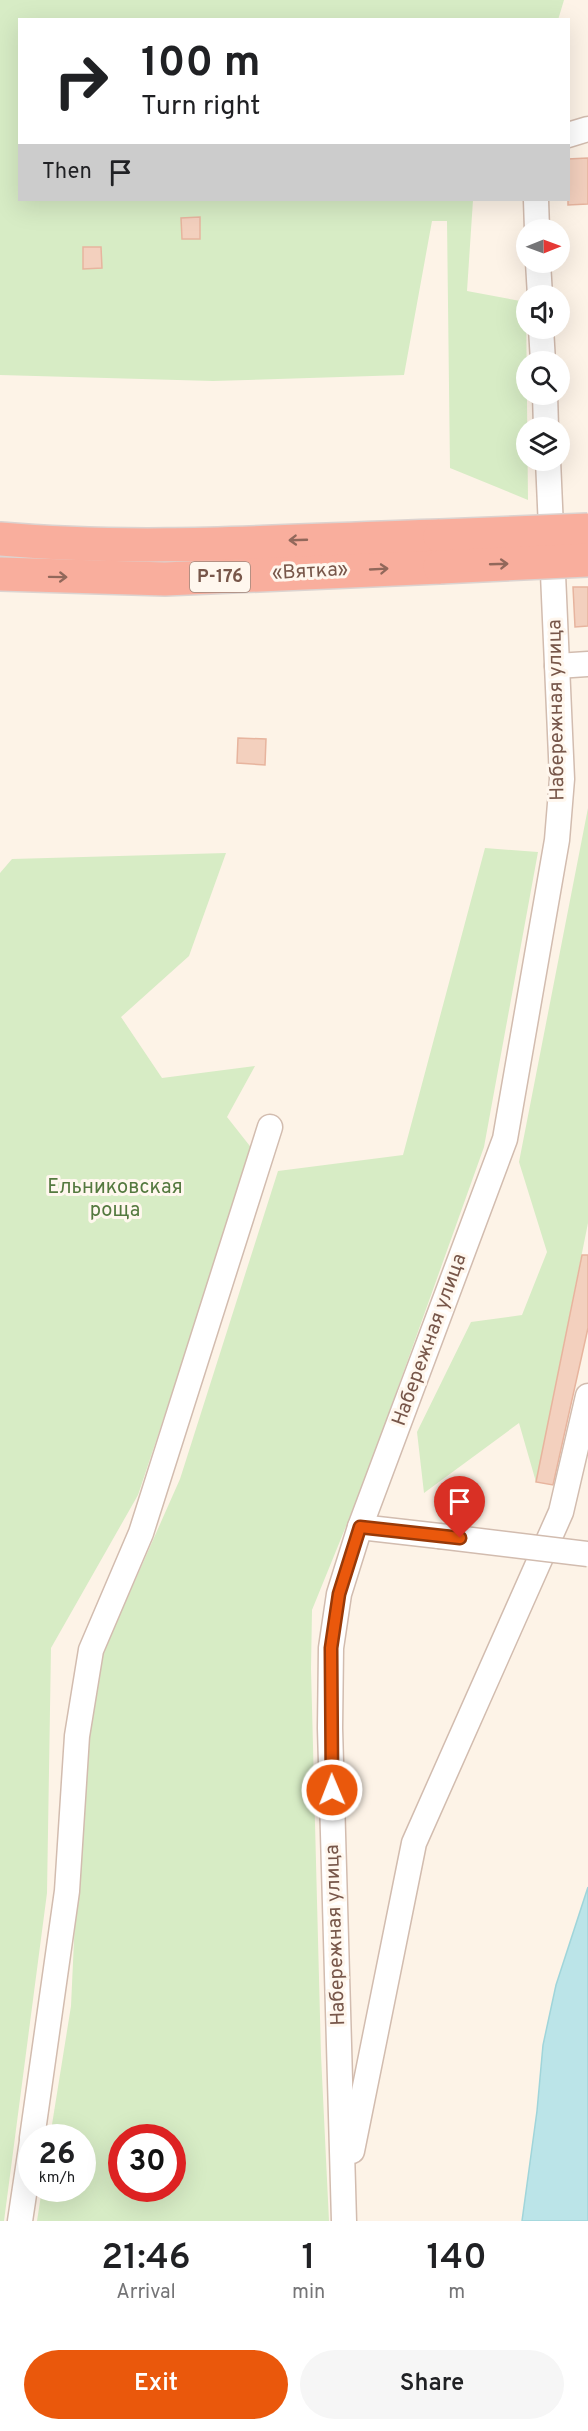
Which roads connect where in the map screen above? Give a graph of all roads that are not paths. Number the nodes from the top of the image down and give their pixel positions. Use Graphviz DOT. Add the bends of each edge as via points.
graph roads {
  1 [pos="588,129"];
  2 [pos="570,134"];
  3 [pos="536,201"];
  4 [pos="537,219"];
  5 [pos="548,471"];
  6 [pos="588,530"];
  7 [pos="0,539"];
  8 [pos="440,551"];
  9 [pos="588,560"];
  10 [pos="0,574"];
  11 [pos="588,664"];
  12 [pos="557,666"];
  13 [pos="270,1127"];
  14 [pos="588,1396"];
  15 [pos="360,1527"];
  16 [pos="588,1554"];
  17 [pos="34,2124"];
  18 [pos="344,2193"];
  19 [pos="23,2202"];
  20 [pos="20,2221"];
  21 [pos="344,2221"];
  1 -- 2 [label="street"];
  3 -- 4 [label="street"];
  5 -- 12 [label="street, Набережная улица"];
  6 -- 8 [label="highway, Р-176, bridge"];
  8 -- 7 [label="highway, «Вятка» / Р-176, one-way"];
  8 -- 9 [label="highway, Р-176, one-way, bridge"];
  10 -- 8 [label="highway, «Вятка» / Р-176, one-way" via="165,579"];
  11 -- 12 [label="street"];
  12 -- 15 [label="street, Набережная улица" via="562,779 558,840 505,1139"];
  13 -- 17 [label="street" via="141,1533 91,1650 77,1736 67,1891"];
  14 -- 18 [label="street" via="561,1512 414,1843"];
  15 -- 16 [label="street, bridge"];
  15 -- 18 [label="street, Набережная улица" via="339,1594 331,1648"];
  18 -- 21 [label="street, Набережная улица"];
  19 -- 20 [label="street"];
}
